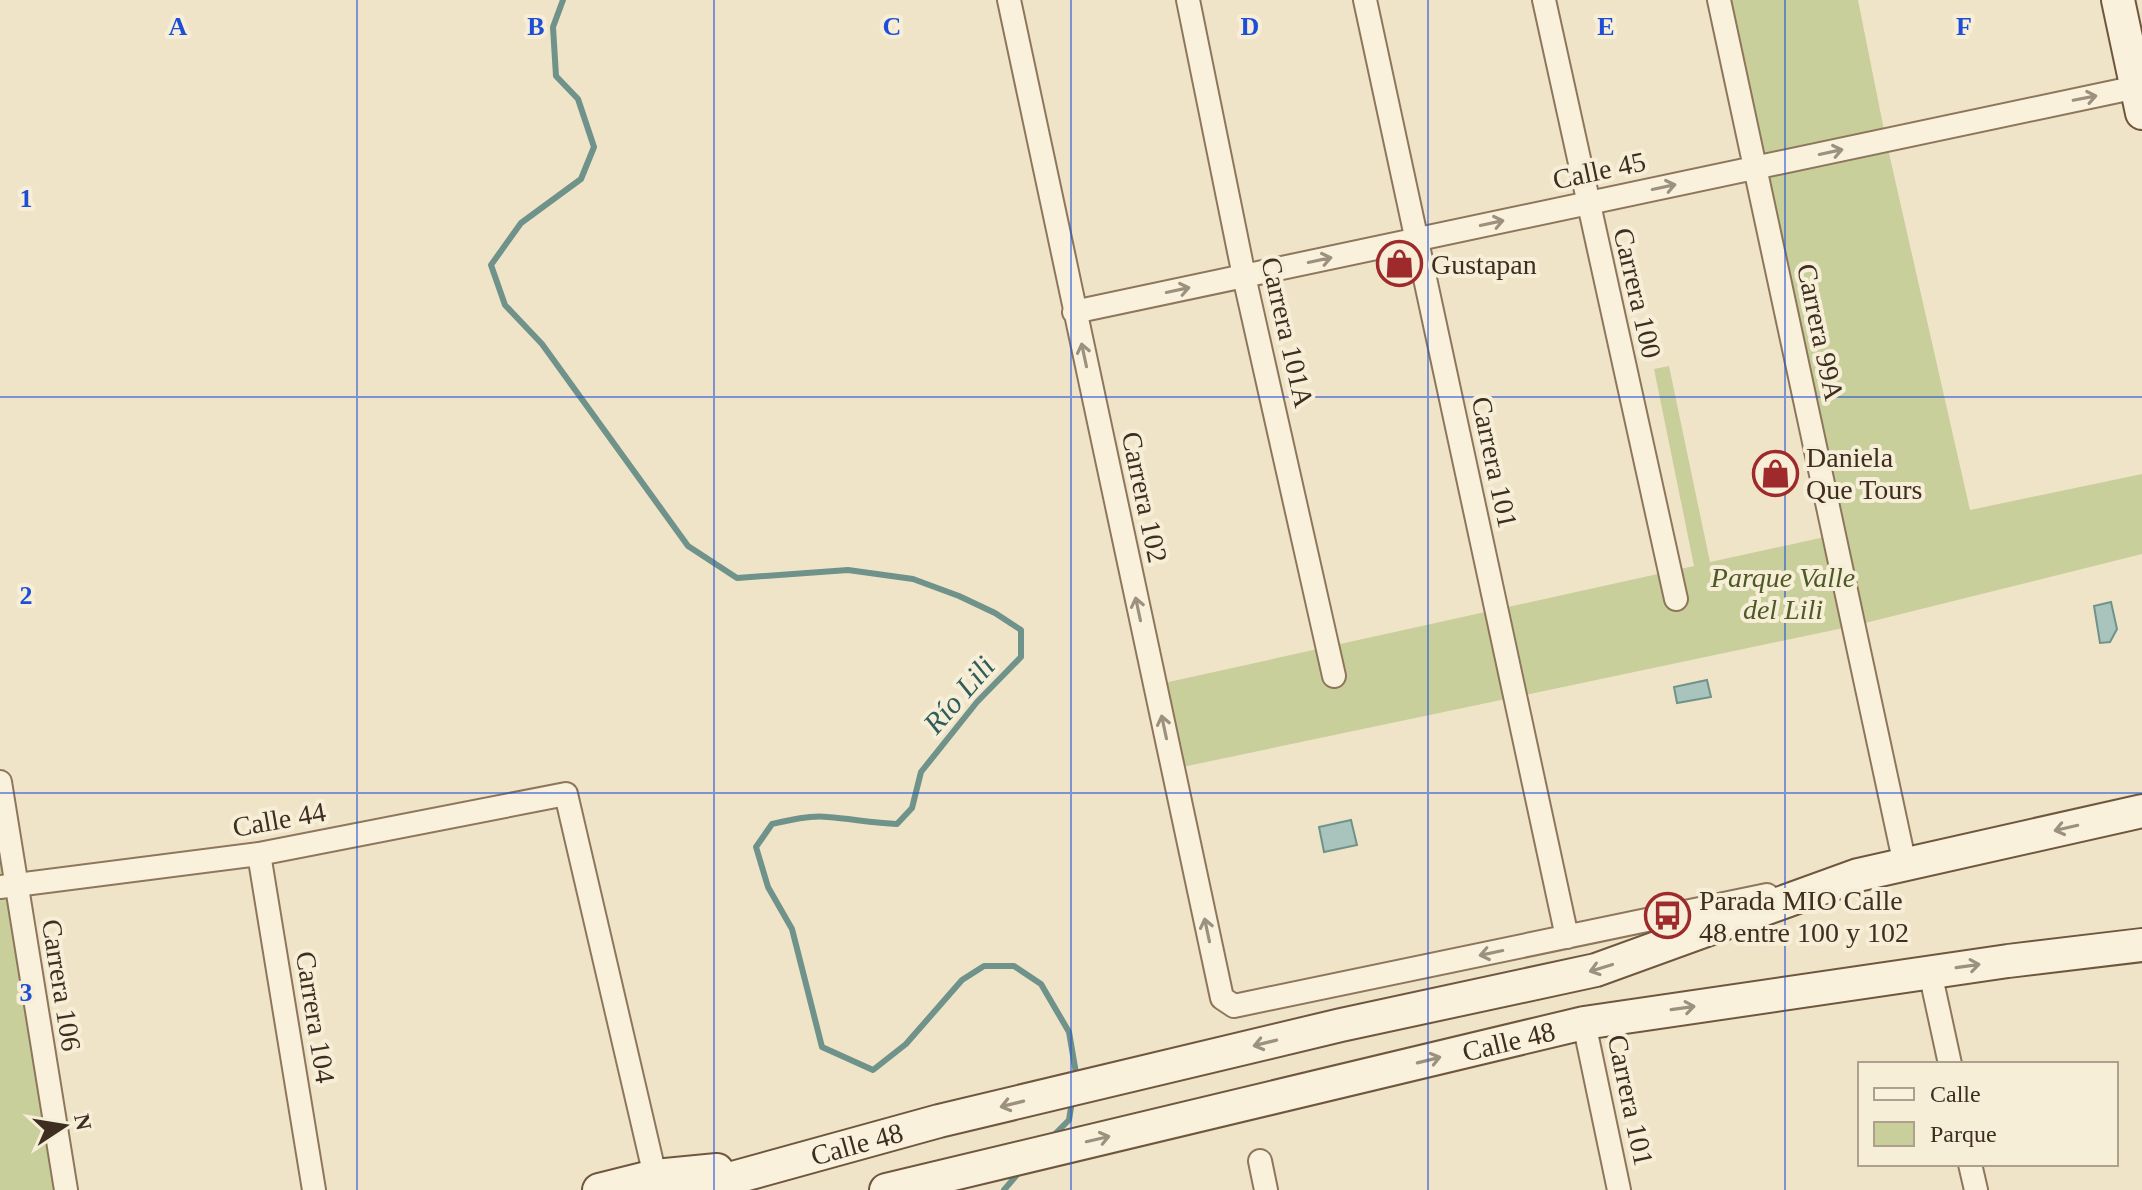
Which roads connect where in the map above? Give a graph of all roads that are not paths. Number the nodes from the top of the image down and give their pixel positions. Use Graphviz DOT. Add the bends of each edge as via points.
graph roads {
  1 [pos="1009,0"];
  2 [pos="1188,0"];
  3 [pos="1365,0"];
  4 [pos="1544,0"];
  5 [pos="1719,0"];
  6 [pos="2118,0"];
  7 [pos="2139,100"];
  8 [pos="1755,168"];
  9 [pos="1587,203"];
  10 [pos="1416,240"];
  11 [pos="1244,276"];
  12 [pos="1074,312"];
  13 [pos="1676,599"];
  14 [pos="1334,676"];
  15 [pos="0,782"];
  16 [pos="2142,811"];
  17 [pos="259,854"];
  18 [pos="1905,865"];
  19 [pos="1858,875"];
  20 [pos="8,886"];
  21 [pos="1567,937"];
  22 [pos="2142,945"];
  23 [pos="1930,972"];
  24 [pos="1228,1004"];
  25 [pos="1584,1023"];
  26 [pos="1950,1062"];
  27 [pos="1260,1161"];
  28 [pos="787,1163"];
  29 [pos="1970,1166"];
  30 [pos="655,1176"];
  31 [pos="66,1190"];
  32 [pos="314,1190"];
  33 [pos="599,1190"];
  34 [pos="689,1190"];
  35 [pos="886,1190"];
  36 [pos="1266,1190"];
  37 [pos="1619,1190"];
  38 [pos="1976,1190"];
  1 -- 12 [label="street, Carrera 102"];
  2 -- 11 [label="street, Carrera 101A"];
  3 -- 10 [label="street, Carrera 101"];
  4 -- 9 [label="street, Carrera 100"];
  5 -- 8 [label="street, Carrera 99A"];
  6 -- 7 [label="main road"];
  8 -- 7 [label="street, Calle 45, one-way"];
  9 -- 8 [label="street, Calle 45, one-way"];
  8 -- 18 [label="street, Carrera 99A"];
  10 -- 9 [label="street, Calle 45, one-way"];
  9 -- 13 [label="street, Carrera 100"];
  11 -- 10 [label="street, Calle 45, one-way"];
  10 -- 21 [label="street, Carrera 101"];
  12 -- 11 [label="street, Calle 45, one-way"];
  11 -- 14 [label="street, Carrera 101A"];
  24 -- 12 [label="street, Carrera 102, one-way" via="1222,998"];
  15 -- 20 [label="street, Carrera 106"];
  16 -- 18 [label="main road, Calle 48, one-way"];
  17 -- 20 [label="street, Calle 44"];
  17 -- 30 [label="street, Calle 44" via="566,794"];
  17 -- 32 [label="street, Carrera 104"];
  18 -- 19 [label="main road, Calle 48"];
  19 -- 21 [label="street, Calle 48"];
  19 -- 28 [label="main road, Calle 48, one-way" via="1596,970 1341,1025 939,1121"];
  20 -- 31 [label="street, Carrera 106"];
  21 -- 24 [label="street, Calle 48, one-way"];
  23 -- 22 [label="main road, Calle 48, one-way"];
  25 -- 23 [label="main road, Calle 48, one-way"];
  23 -- 26 [label="street"];
  35 -- 25 [label="main road, Calle 48, one-way"];
  25 -- 37 [label="street, Carrera 101"];
  27 -- 36 [label="street"];
  28 -- 30 [label="main road"];
  28 -- 34 [label="main road, Calle 48"];
  29 -- 38 [label="street"];
  30 -- 33 [label="main road"];
}
